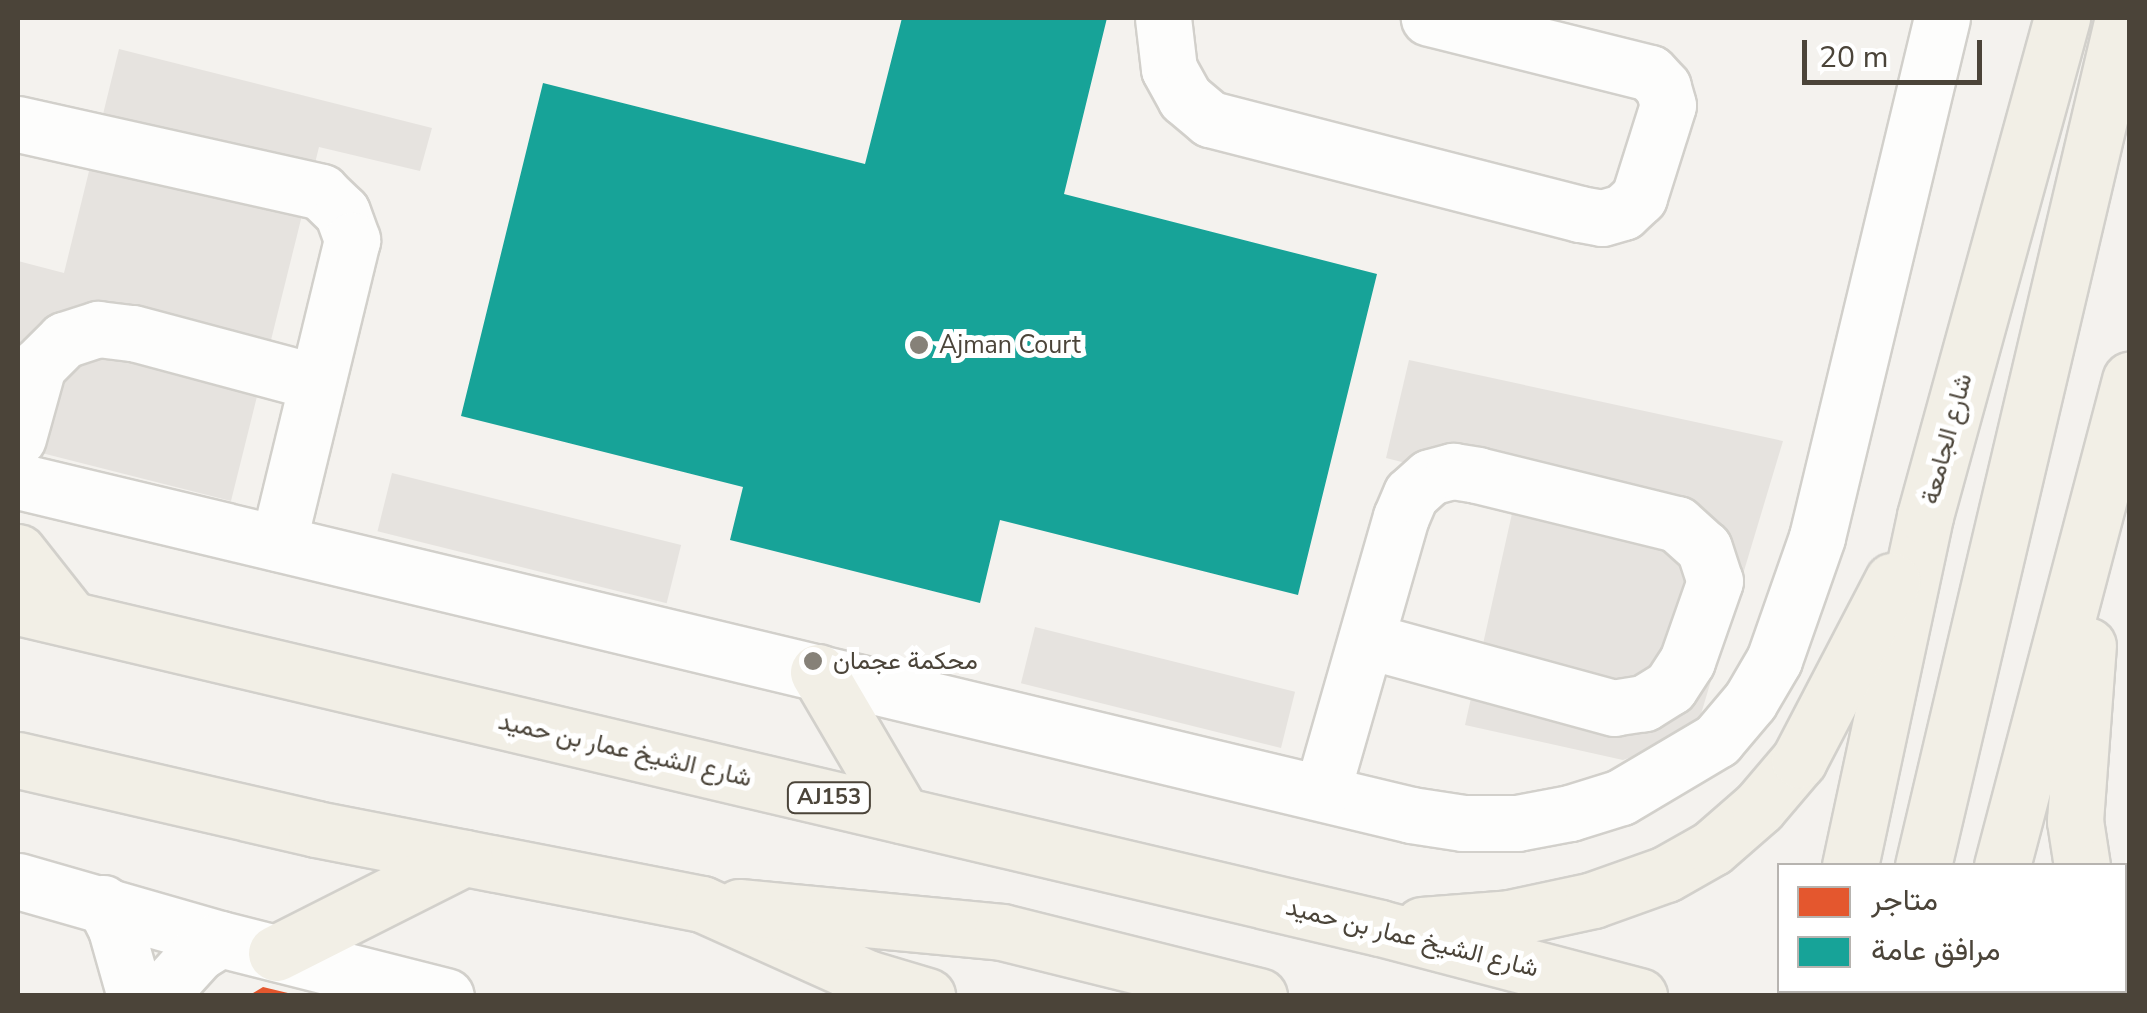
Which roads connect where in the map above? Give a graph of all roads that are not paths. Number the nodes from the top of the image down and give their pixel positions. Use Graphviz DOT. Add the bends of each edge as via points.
graph roads {
  1 [pos="1163,18"];
  2 [pos="1429,18"];
  3 [pos="2062,18"];
  4 [pos="2123,18"];
  5 [pos="1940,19"];
  6 [pos="18,124"];
  7 [pos="2130,380"];
  8 [pos="316,382"];
  9 [pos="18,438"];
  10 [pos="18,482"];
  11 [pos="2103,482"];
  12 [pos="1926,516"];
  13 [pos="278,543"];
  14 [pos="18,552"];
  15 [pos="18,607"];
  16 [pos="71,619"];
  17 [pos="1369,641"];
  18 [pos="818,672"];
  19 [pos="18,760"];
  20 [pos="1322,792"];
  21 [pos="902,816"];
  22 [pos="464,858"];
  23 [pos="1851,863"];
  24 [pos="1924,863"];
  25 [pos="2003,863"];
  26 [pos="2082,863"];
  27 [pos="18,881"];
  28 [pos="103,903"];
  29 [pos="702,904"];
  30 [pos="1380,928"];
  31 [pos="220,939"];
  32 [pos="276,953"];
  33 [pos="135,996"];
  34 [pos="159,996"];
  35 [pos="446,996"];
  36 [pos="927,996"];
  37 [pos="1259,996"];
  38 [pos="1638,996"];
  1 -- 2 [label="street" via="1170,68 1185,98 1210,119 1580,214 1602,218 1640,198 1668,105 1650,73"];
  3 -- 12 [label="main road, شارع الجامعة"];
  4 -- 24 [label="main road"];
  5 -- 20 [label="street" via="1816,537 1774,660 1750,701 1717,740 1669,772 1570,813 1518,823 1464,823"];
  6 -- 8 [label="street" via="321,192 342,212 352,240"];
  7 -- 11 [label="main road"];
  8 -- 9 [label="street" via="98,329 64,340 38,366"];
  8 -- 13 [label="street"];
  10 -- 13 [label="street"];
  11 -- 25 [label="main road"];
  11 -- 26 [label="main road" via="2078,750 2075,821"];
  12 -- 23 [label="main road, شارع الجامعة"];
  12 -- 30 [label="main road" via="1799,760 1759,808 1712,848 1666,874 1593,900 1510,918"];
  13 -- 18 [label="street"];
  14 -- 16 [label="main road"];
  15 -- 16 [label="main road, شارع الشيخ عمار بن حميد / AJ153"];
  16 -- 21 [label="main road, شارع الشيخ عمار بن حميد / AJ153"];
  17 -- 17 [label="street" via="1411,494 1430,477 1453,470 1677,524 1704,548 1715,581 1687,661 1670,686 1644,703 1614,708"];
  17 -- 20 [label="street"];
  18 -- 20 [label="street"];
  18 -- 21 [label="main road"];
  19 -- 22 [label="main road"];
  21 -- 30 [label="main road, شارع الشيخ عمار بن حميد / AJ153"];
  22 -- 29 [label="main road"];
  22 -- 32 [label="main road"];
  27 -- 28 [label="street"];
  28 -- 31 [label="street"];
  28 -- 33 [label="street"];
  29 -- 36 [label="main road" via="867,978"];
  29 -- 37 [label="main road" via="1002,932"];
  30 -- 38 [label="main road, شارع الشيخ عمار بن حميد / AJ153"];
  31 -- 32 [label="street"];
  31 -- 34 [label="street"];
  32 -- 35 [label="street"];
}
